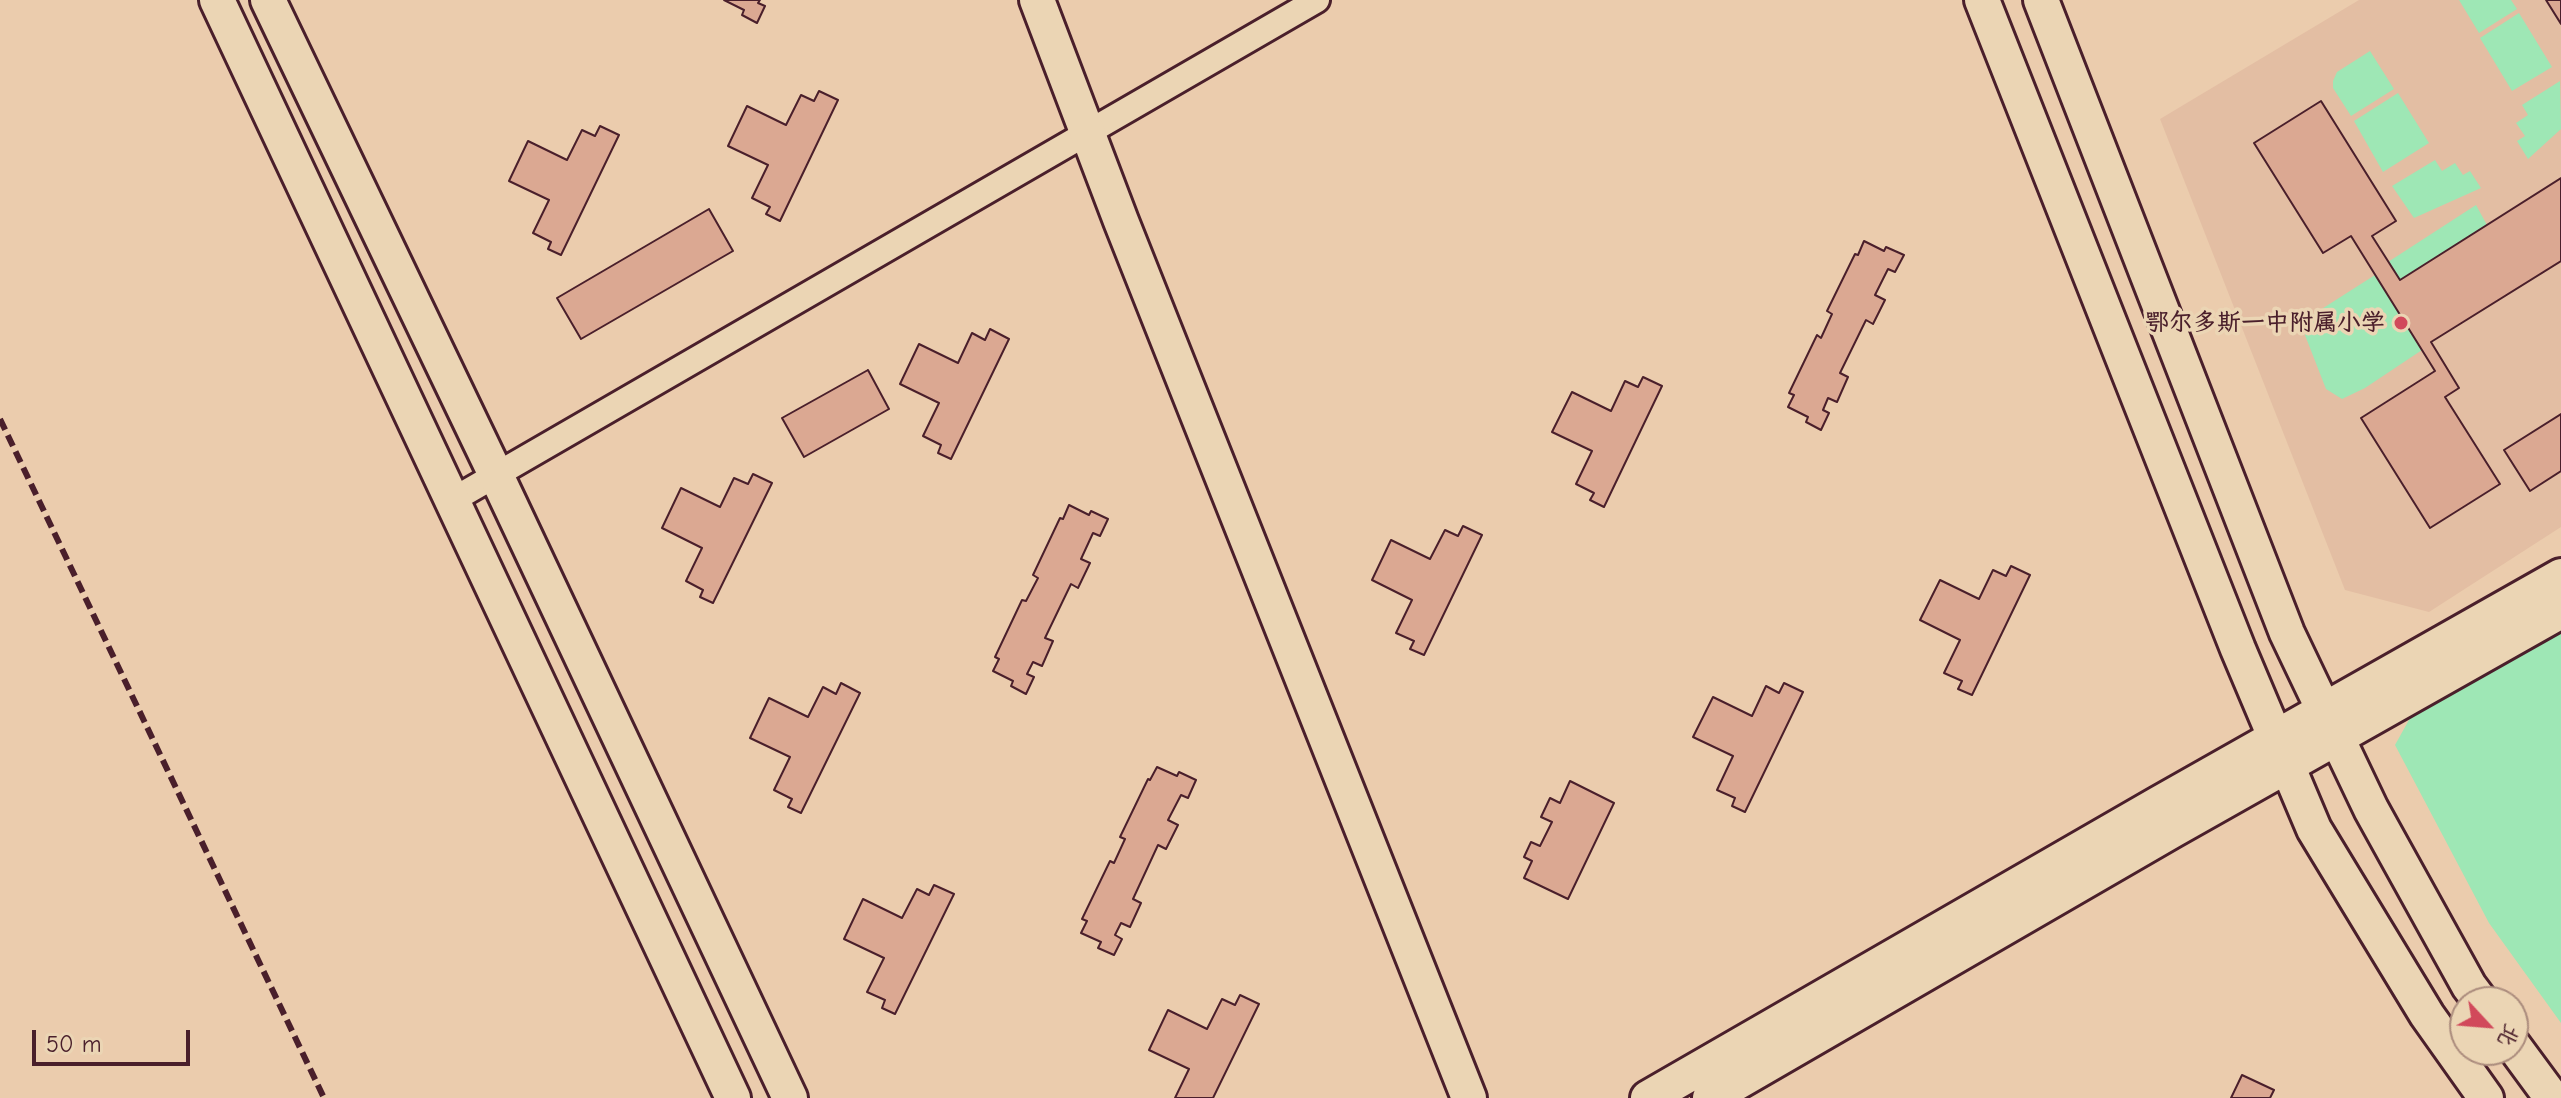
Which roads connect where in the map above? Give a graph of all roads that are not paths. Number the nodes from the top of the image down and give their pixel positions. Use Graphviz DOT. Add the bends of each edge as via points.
graph roads {
  1 [pos="217,0"];
  2 [pos="268,0"];
  3 [pos="1037,0"];
  4 [pos="1317,0"];
  5 [pos="1982,0"];
  6 [pos="2041,0"];
  7 [pos="1087,133"];
  8 [pos="496,475"];
  9 [pos="451,501"];
  10 [pos="2561,576"];
  11 [pos="2561,611"];
  12 [pos="2331,723"];
  13 [pos="2281,751"];
  14 [pos="2469,986"];
  15 [pos="2528,1066"];
  16 [pos="733,1098"];
  17 [pos="790,1098"];
  18 [pos="1469,1098"];
  19 [pos="1648,1098"];
  20 [pos="1710,1098"];
  21 [pos="2486,1098"];
  22 [pos="2552,1098"];
  1 -- 9 [label="street"];
  2 -- 8 [label="street"];
  3 -- 7 [label="street"];
  4 -- 7 [label="street"];
  5 -- 13 [label="street"];
  6 -- 12 [label="street" via="2287,633"];
  7 -- 8 [label="street"];
  7 -- 18 [label="street"];
  8 -- 9 [label="street"];
  8 -- 17 [label="street"];
  9 -- 16 [label="street"];
  10 -- 12 [label="street"];
  11 -- 12 [label="street"];
  12 -- 13 [label="street"];
  12 -- 14 [label="street" via="2371,809"];
  13 -- 19 [label="street"];
  13 -- 20 [label="street"];
  13 -- 21 [label="street" via="2322,843 2427,1015"];
  15 -- 22 [label="street"];
}
